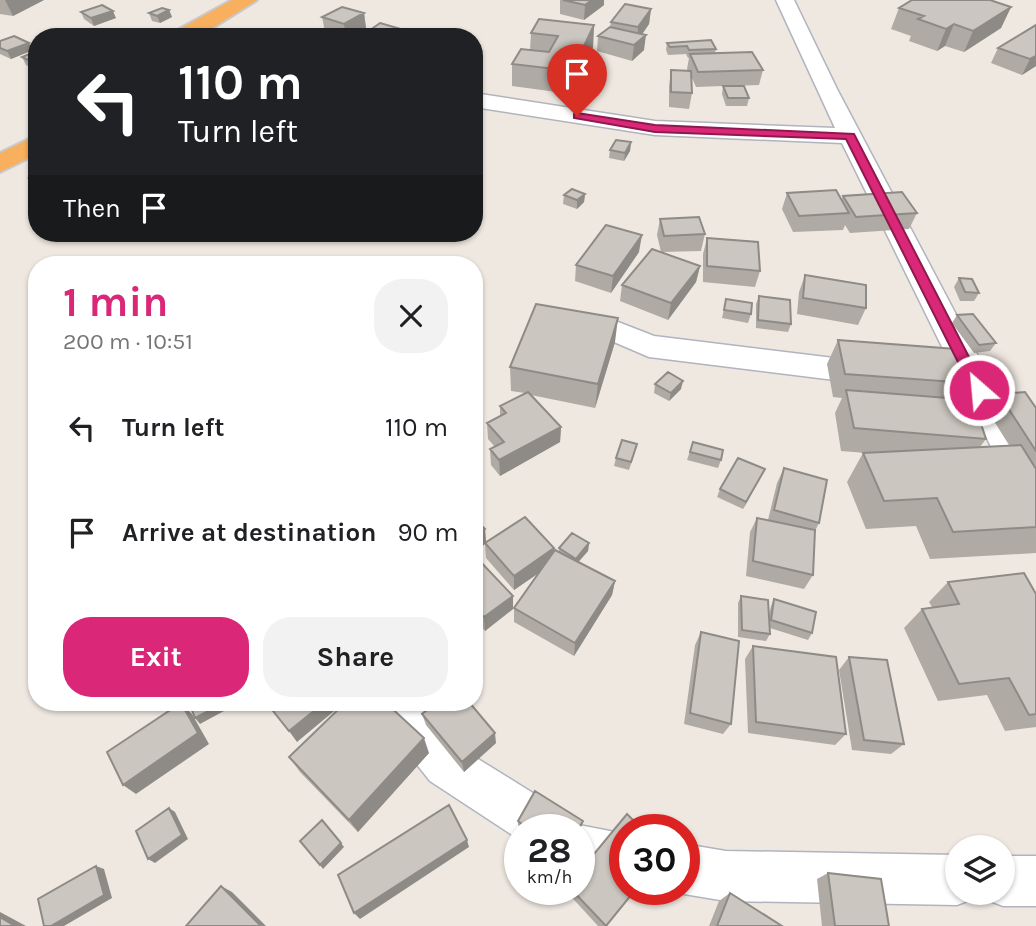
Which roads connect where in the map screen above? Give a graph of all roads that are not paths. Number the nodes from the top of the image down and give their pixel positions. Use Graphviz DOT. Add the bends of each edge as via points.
graph roads {
  1 [pos="785,0"];
  2 [pos="257,3"];
  3 [pos="202,28"];
  4 [pos="227,28"];
  5 [pos="483,101"];
  6 [pos="28,125"];
  7 [pos="850,136"];
  8 [pos="0,141"];
  9 [pos="28,148"];
  10 [pos="0,164"];
  11 [pos="618,332"];
  12 [pos="899,378"];
  13 [pos="939,384"];
  14 [pos="979,390"];
  15 [pos="1036,500"];
  16 [pos="401,711"];
  17 [pos="523,814"];
  18 [pos="700,872"];
  19 [pos="945,880"];
  20 [pos="1015,881"];
  21 [pos="1036,881"];
  1 -- 7 [label="street"];
  2 -- 3 [label="highway"];
  2 -- 4 [label="highway"];
  5 -- 7 [label="street" via="655,128"];
  6 -- 8 [label="highway"];
  7 -- 14 [label="street"];
  9 -- 10 [label="highway"];
  11 -- 12 [label="street" via="649,346"];
  13 -- 14 [label="street"];
  14 -- 15 [label="street"];
  16 -- 17 [label="street" via="446,765"];
  18 -- 19 [label="street"];
  20 -- 21 [label="street"];
}
